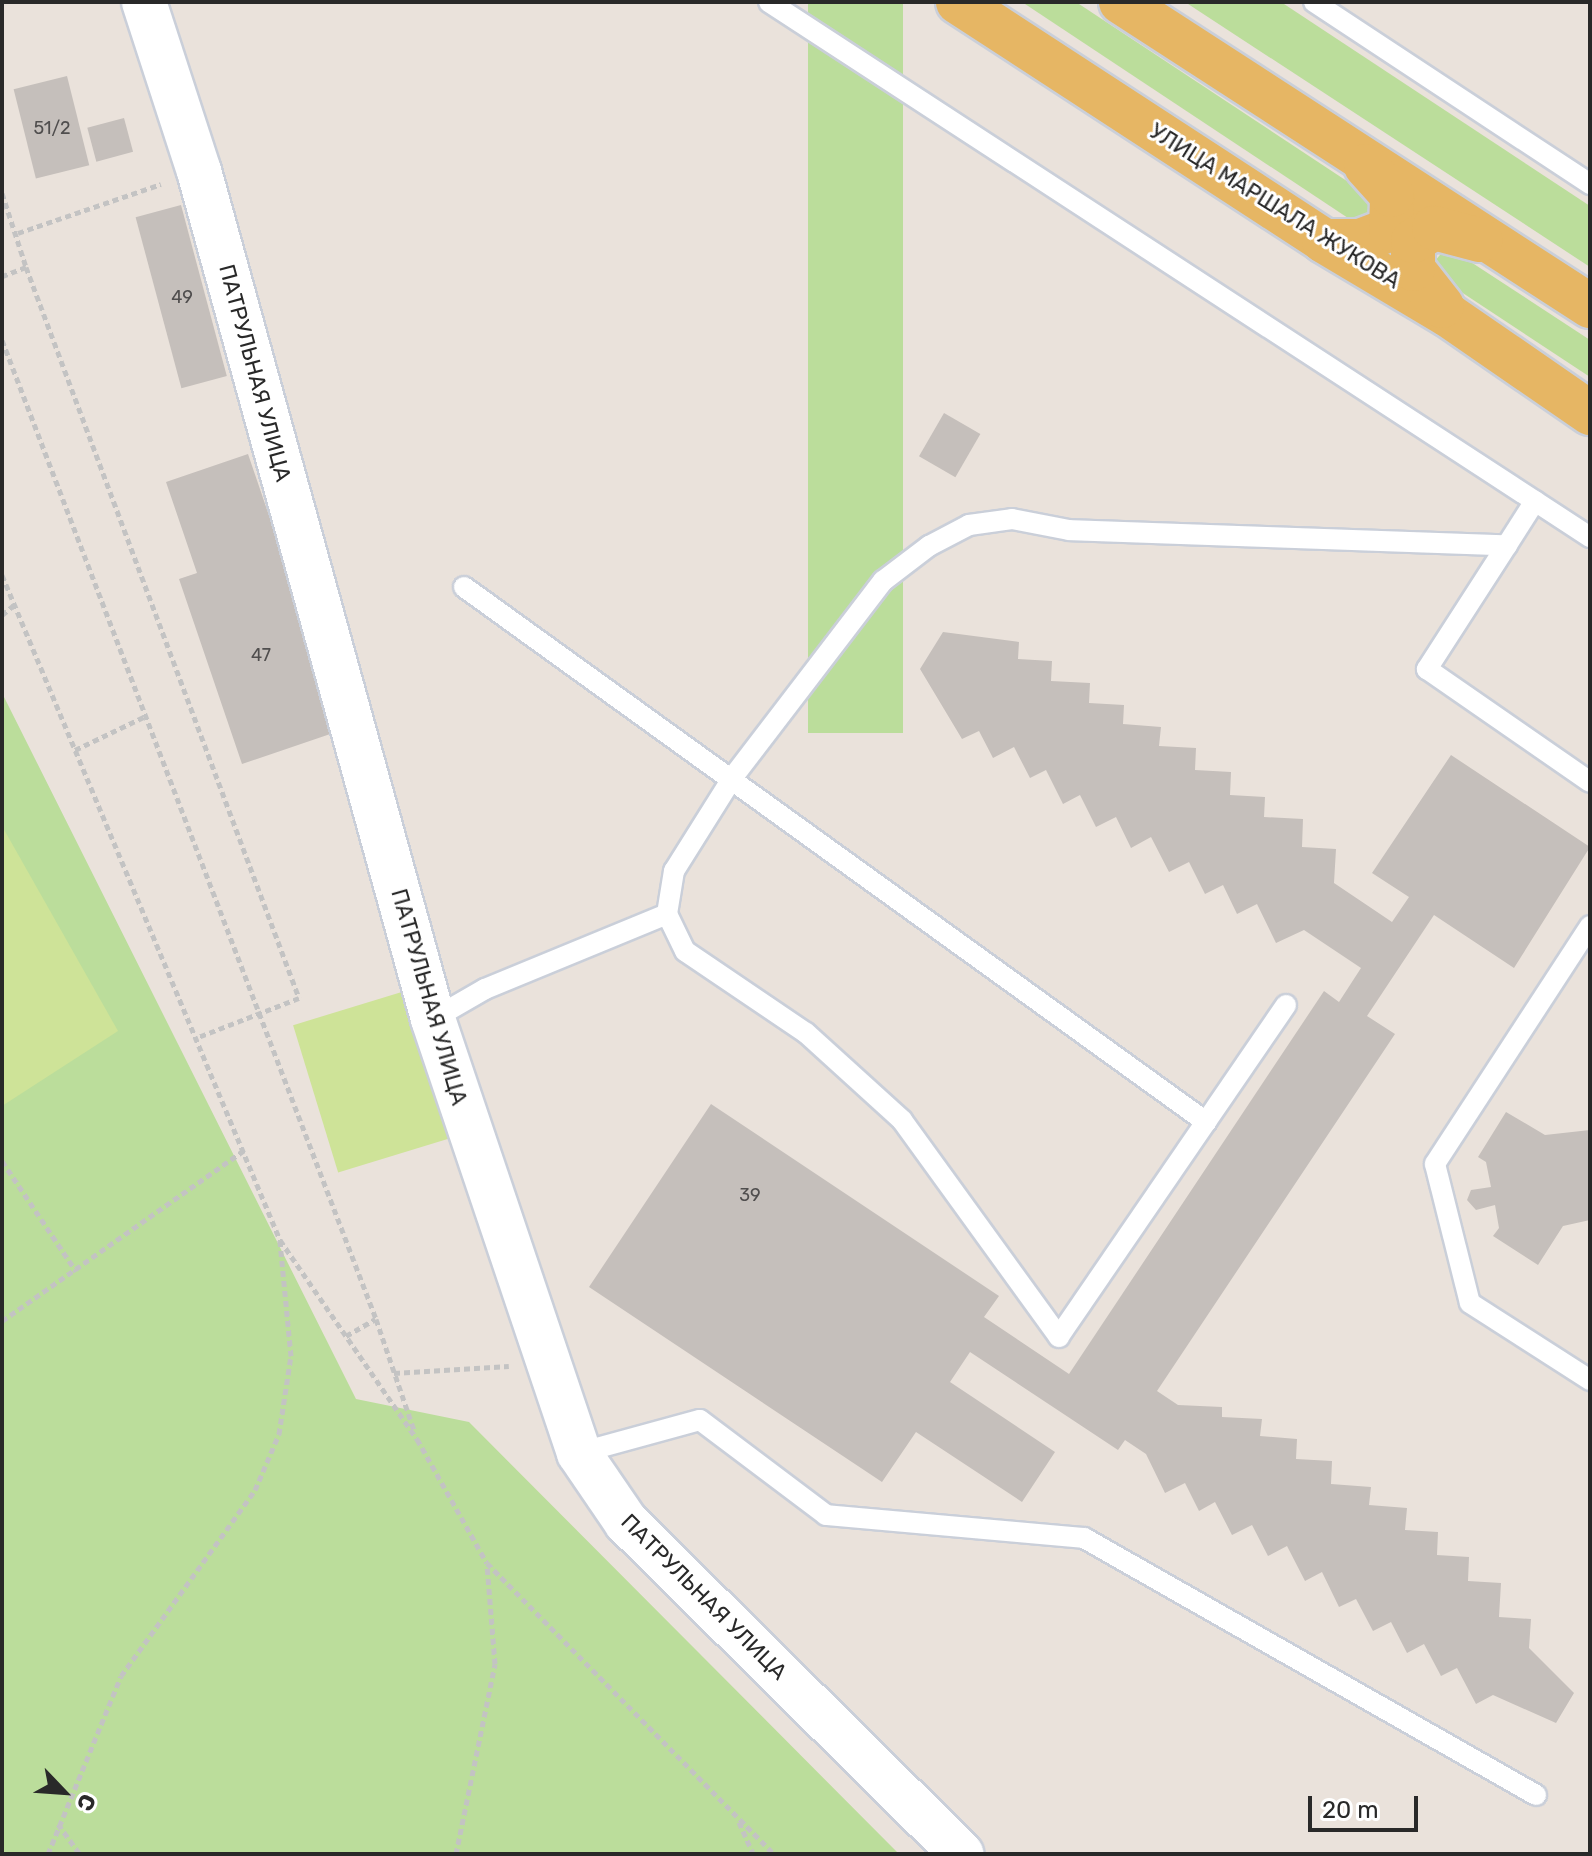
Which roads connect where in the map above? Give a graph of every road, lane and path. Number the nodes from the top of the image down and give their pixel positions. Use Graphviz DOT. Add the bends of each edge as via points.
graph roads {
  1 [pos="144,2"];
  2 [pos="769,2"];
  3 [pos="958,2"];
  4 [pos="1121,2"];
  5 [pos="1314,2"];
  6 [pos="1361,159"];
  7 [pos="199,171"];
  8 [pos="1590,184"];
  9 [pos="2,193"];
  10 [pos="18,233"];
  11 [pos="1324,241"];
  12 [pos="1501,247"];
  13 [pos="26,267"];
  14 [pos="2,276"];
  15 [pos="1590,306"];
  16 [pos="1448,315"];
  17 [pos="2,340"];
  18 [pos="1590,413"];
  19 [pos="1535,501"];
  20 [pos="1590,537"];
  21 [pos="1507,545"];
  22 [pos="2,575"];
  23 [pos="464,587"];
  24 [pos="15,604"];
  25 [pos="2,615"];
  26 [pos="146,716"];
  27 [pos="75,750"];
  28 [pos="733,777"];
  29 [pos="1590,782"];
  30 [pos="667,914"];
  31 [pos="1590,926"];
  32 [pos="1286,1005"];
  33 [pos="260,1016"];
  34 [pos="433,1019"];
  35 [pos="196,1038"];
  36 [pos="1206,1122"];
  37 [pos="244,1150"];
  38 [pos="2,1161"];
  39 [pos="280,1240"];
  40 [pos="76,1271"];
  41 [pos="376,1319"];
  42 [pos="2,1321"];
  43 [pos="346,1336"];
  44 [pos="548,1363"];
  45 [pos="394,1373"];
  46 [pos="1590,1380"];
  47 [pos="417,1439"];
  48 [pos="579,1453"];
  49 [pos="487,1563"];
  50 [pos="1536,1795"];
  51 [pos="737,1817"];
  52 [pos="58,1824"];
  53 [pos="48,1854"];
  54 [pos="80,1854"];
  55 [pos="456,1854"];
  56 [pos="753,1854"];
  57 [pos="774,1854"];
  58 [pos="961,1854"];
  1 -- 7 [label="street, ПАТРУЛЬНАЯ УЛИЦА"];
  2 -- 19 [label="lane"];
  3 -- 11 [label="main road, УЛИЦА МАРШАЛА ЖУКОВА"];
  4 -- 6 [label="main road"];
  5 -- 8 [label="lane"];
  6 -- 11 [label="main road" via="1392,195 1391,229 1360,241"];
  6 -- 12 [label="main road"];
  7 -- 10 [label="path"];
  7 -- 34 [label="street, ПАТРУЛЬНАЯ УЛИЦА"];
  9 -- 10 [label="path"];
  10 -- 13 [label="path"];
  11 -- 16 [label="main road, УЛИЦА МАРШАЛА ЖУКОВА"];
  12 -- 15 [label="main road"];
  12 -- 16 [label="main road" via="1434,228 1413,241 1413,269"];
  13 -- 14 [label="path"];
  13 -- 33 [label="path" via="299,998"];
  16 -- 18 [label="main road, УЛИЦА МАРШАЛА ЖУКОВА"];
  17 -- 26 [label="path"];
  19 -- 20 [label="lane"];
  19 -- 21 [label="lane"];
  21 -- 28 [label="lane" via="1069,530 1012,519 969,525 929,546 883,581"];
  21 -- 29 [label="lane" via="1427,669"];
  22 -- 24 [label="path"];
  23 -- 28 [label="lane"];
  24 -- 25 [label="path"];
  24 -- 27 [label="path"];
  26 -- 27 [label="path"];
  26 -- 33 [label="path"];
  27 -- 35 [label="path"];
  28 -- 30 [label="lane" via="674,871"];
  28 -- 36 [label="lane"];
  30 -- 34 [label="lane" via="485,989"];
  30 -- 36 [label="lane" via="685,951 806,1033 902,1120 1059,1337"];
  31 -- 46 [label="lane" via="1435,1164 1470,1303"];
  32 -- 36 [label="lane"];
  33 -- 35 [label="path"];
  33 -- 41 [label="path"];
  34 -- 44 [label="street, ПАТРУЛЬНАЯ УЛИЦА"];
  35 -- 37 [label="path"];
  37 -- 39 [label="path"];
  37 -- 40 [label="path"];
  38 -- 40 [label="path"];
  39 -- 43 [label="path"];
  39 -- 52 [label="path" via="291,1356 279,1434 255,1490 121,1676"];
  40 -- 42 [label="path"];
  41 -- 43 [label="path"];
  41 -- 45 [label="path"];
  43 -- 47 [label="path"];
  44 -- 45 [label="path"];
  44 -- 48 [label="street, ПАТРУЛЬНАЯ УЛИЦА"];
  45 -- 47 [label="path"];
  47 -- 49 [label="path"];
  48 -- 50 [label="lane" via="700,1420 826,1515 1084,1538"];
  48 -- 58 [label="street, ПАТРУЛЬНАЯ УЛИЦА" via="626,1522"];
  49 -- 51 [label="path"];
  49 -- 55 [label="path" via="495,1664"];
  51 -- 56 [label="path"];
  51 -- 57 [label="path"];
  52 -- 53 [label="path"];
  52 -- 54 [label="path"];
}
